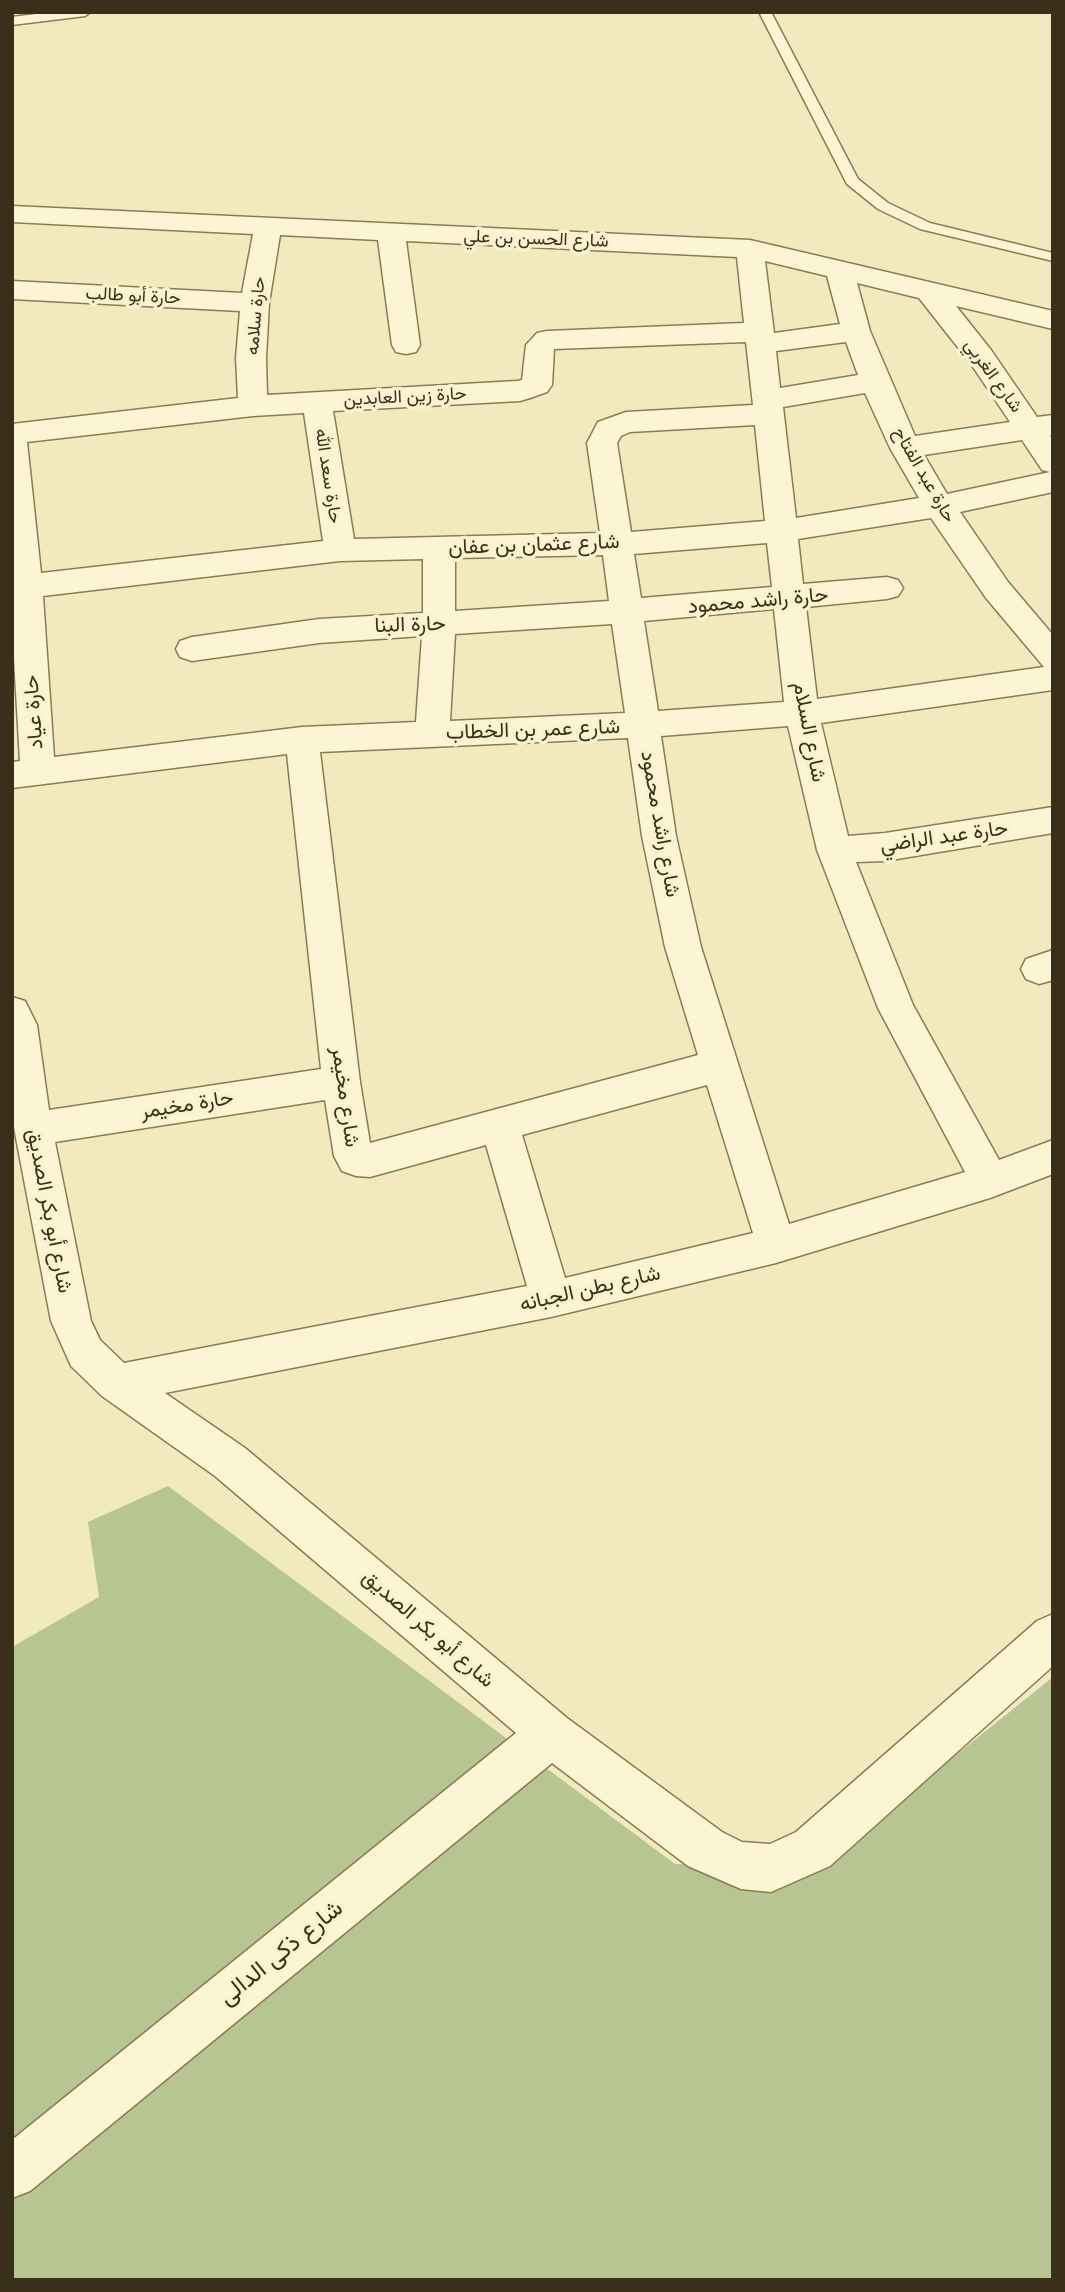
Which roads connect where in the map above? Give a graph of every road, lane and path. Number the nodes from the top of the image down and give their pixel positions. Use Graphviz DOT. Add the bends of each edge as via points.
graph roads {
  1 [pos="85,12"];
  2 [pos="765,12"];
  3 [pos="12,21"];
  4 [pos="12,214"];
  5 [pos="268,227"];
  6 [pos="391,233"];
  7 [pos="750,248"];
  8 [pos="1053,257"];
  9 [pos="839,269"];
  10 [pos="12,290"];
  11 [pos="929,291"];
  12 [pos="255,303"];
  13 [pos="1053,320"];
  14 [pos="856,331"];
  15 [pos="760,338"];
  16 [pos="406,345"];
  17 [pos="875,382"];
  18 [pos="317,402"];
  19 [pos="253,406"];
  20 [pos="767,407"];
  21 [pos="1042,427"];
  22 [pos="12,434"];
  23 [pos="12,443"];
  24 [pos="905,448"];
  25 [pos="1053,463"];
  26 [pos="1053,482"];
  27 [pos="939,506"];
  28 [pos="780,531"];
  29 [pos="618,544"];
  30 [pos="439,548"];
  31 [pos="340,550"];
  32 [pos="19,587"];
  33 [pos="887,589"];
  34 [pos="788,599"];
  35 [pos="629,612"];
  36 [pos="439,625"];
  37 [pos="192,649"];
  38 [pos="1053,658"];
  39 [pos="1053,678"];
  40 [pos="802,713"];
  41 [pos="643,725"];
  42 [pos="432,733"];
  43 [pos="302,740"];
  44 [pos="25,774"];
  45 [pos="1053,820"];
  46 [pos="834,850"];
  47 [pos="12,1012"];
  48 [pos="721,1065"];
  49 [pos="341,1082"];
  50 [pos="499,1124"];
  51 [pos="33,1129"];
  52 [pos="1053,1157"];
  53 [pos="989,1181"];
  54 [pos="776,1245"];
  55 [pos="551,1299"];
  56 [pos="117,1383"];
  57 [pos="1053,1636"];
  58 [pos="551,1734"];
  59 [pos="12,2173"];
  1 -- 3 [label="lane"];
  2 -- 8 [label="lane" via="852,181 883,206 925,226"];
  4 -- 5 [label="street, شارع الحسن بن علي"];
  5 -- 6 [label="street, شارع الحسن بن علي"];
  5 -- 12 [label="street, حارة سلامه"];
  6 -- 7 [label="street, شارع الحسن بن علي"];
  6 -- 16 [label="street"];
  7 -- 9 [label="street, شارع الحسن بن علي"];
  7 -- 15 [label="street, شارع السلام"];
  9 -- 11 [label="street, شارع الحسن بن علي"];
  9 -- 14 [label="street, حارة عبد الفتاح"];
  10 -- 12 [label="street, حارة أبو طالب"];
  11 -- 13 [label="street, شارع الحسن بن علي"];
  11 -- 21 [label="street, شارع الغربي"];
  12 -- 19 [label="street, حارة سلامه"];
  14 -- 15 [label="street"];
  14 -- 17 [label="street, حارة عبد الفتاح"];
  15 -- 18 [label="street, حارة زين العابدين" via="560,338 540,345 537,385 530,390"];
  15 -- 20 [label="street, شارع السلام"];
  17 -- 20 [label="street, شارع راشد محمود"];
  17 -- 24 [label="street, حارة عبد الفتاح"];
  18 -- 19 [label="street, حارة زين العابدين"];
  18 -- 31 [label="street, حارة سعد الله"];
  19 -- 22 [label="street, حارة زين العابدين"];
  20 -- 28 [label="street, شارع السلام"];
  20 -- 29 [label="street, شارع راشد محمود" via="626,422 609,429 602,443"];
  21 -- 24 [label="street"];
  21 -- 25 [label="street, شارع الغربي"];
  23 -- 32 [label="street, حارة عياد"];
  24 -- 27 [label="street, حارة عبد الفتاح"];
  26 -- 27 [label="street, شارع عثمان بن عفان"];
  27 -- 28 [label="street, شارع عثمان بن عفان"];
  27 -- 38 [label="street, حارة عبد الفتاح" via="996,590"];
  28 -- 29 [label="street, شارع عثمان بن عفان"];
  28 -- 34 [label="street, شارع السلام"];
  29 -- 30 [label="street, شارع عثمان بن عفان"];
  29 -- 35 [label="street, شارع راشد محمود"];
  30 -- 31 [label="street, شارع عثمان بن عفان"];
  30 -- 36 [label="street"];
  31 -- 32 [label="street, شارع عثمان بن عفان"];
  32 -- 44 [label="street, حارة عياد"];
  33 -- 34 [label="street, حارة راشد محمود"];
  34 -- 35 [label="street, حارة راشد محمود"];
  34 -- 40 [label="street, شارع السلام"];
  35 -- 36 [label="street, حارة البنا"];
  35 -- 41 [label="street, شارع راشد محمود"];
  36 -- 37 [label="street, حارة البنا" via="319,631"];
  36 -- 42 [label="street"];
  39 -- 40 [label="street, شارع عمر بن الخطاب"];
  40 -- 41 [label="street, شارع عمر بن الخطاب"];
  40 -- 46 [label="street, شارع السلام"];
  41 -- 42 [label="street, شارع عمر بن الخطاب"];
  41 -- 48 [label="street, شارع راشد محمود" via="659,836 683,947"];
  42 -- 43 [label="street, شارع عمر بن الخطاب"];
  43 -- 44 [label="street, شارع عمر بن الخطاب"];
  43 -- 49 [label="street, شارع مخيمر"];
  45 -- 46 [label="street, حارة عبد الراضي" via="884,847"];
  46 -- 53 [label="street, شارع السلام" via="896,1008"];
  47 -- 51 [label="street, شارع أبو بكر الصديق" via="18,1025"];
  48 -- 50 [label="street, شارع مخيمر"];
  48 -- 54 [label="street, شارع راشد محمود"];
  49 -- 50 [label="street, شارع مخيمر" via="353,1156 363,1162"];
  49 -- 51 [label="street, حارة مخيمر"];
  50 -- 55 [label="street"];
  51 -- 56 [label="street, شارع أبو بكر الصديق" via="71,1321 85,1353"];
  52 -- 53 [label="street, شارع بطن الجبانه"];
  53 -- 54 [label="street, شارع بطن الجبانه"];
  54 -- 55 [label="street, شارع بطن الجبانه"];
  55 -- 56 [label="street, شارع بطن الجبانه"];
  56 -- 58 [label="street, شارع أبو بكر الصديق" via="240,1470"];
  57 -- 58 [label="street, شارع أبو بكر الصديق" via="813,1849 771,1868 741,1865 705,1849"];
  58 -- 59 [label="street, شارع ذكى الدالى"];
}
